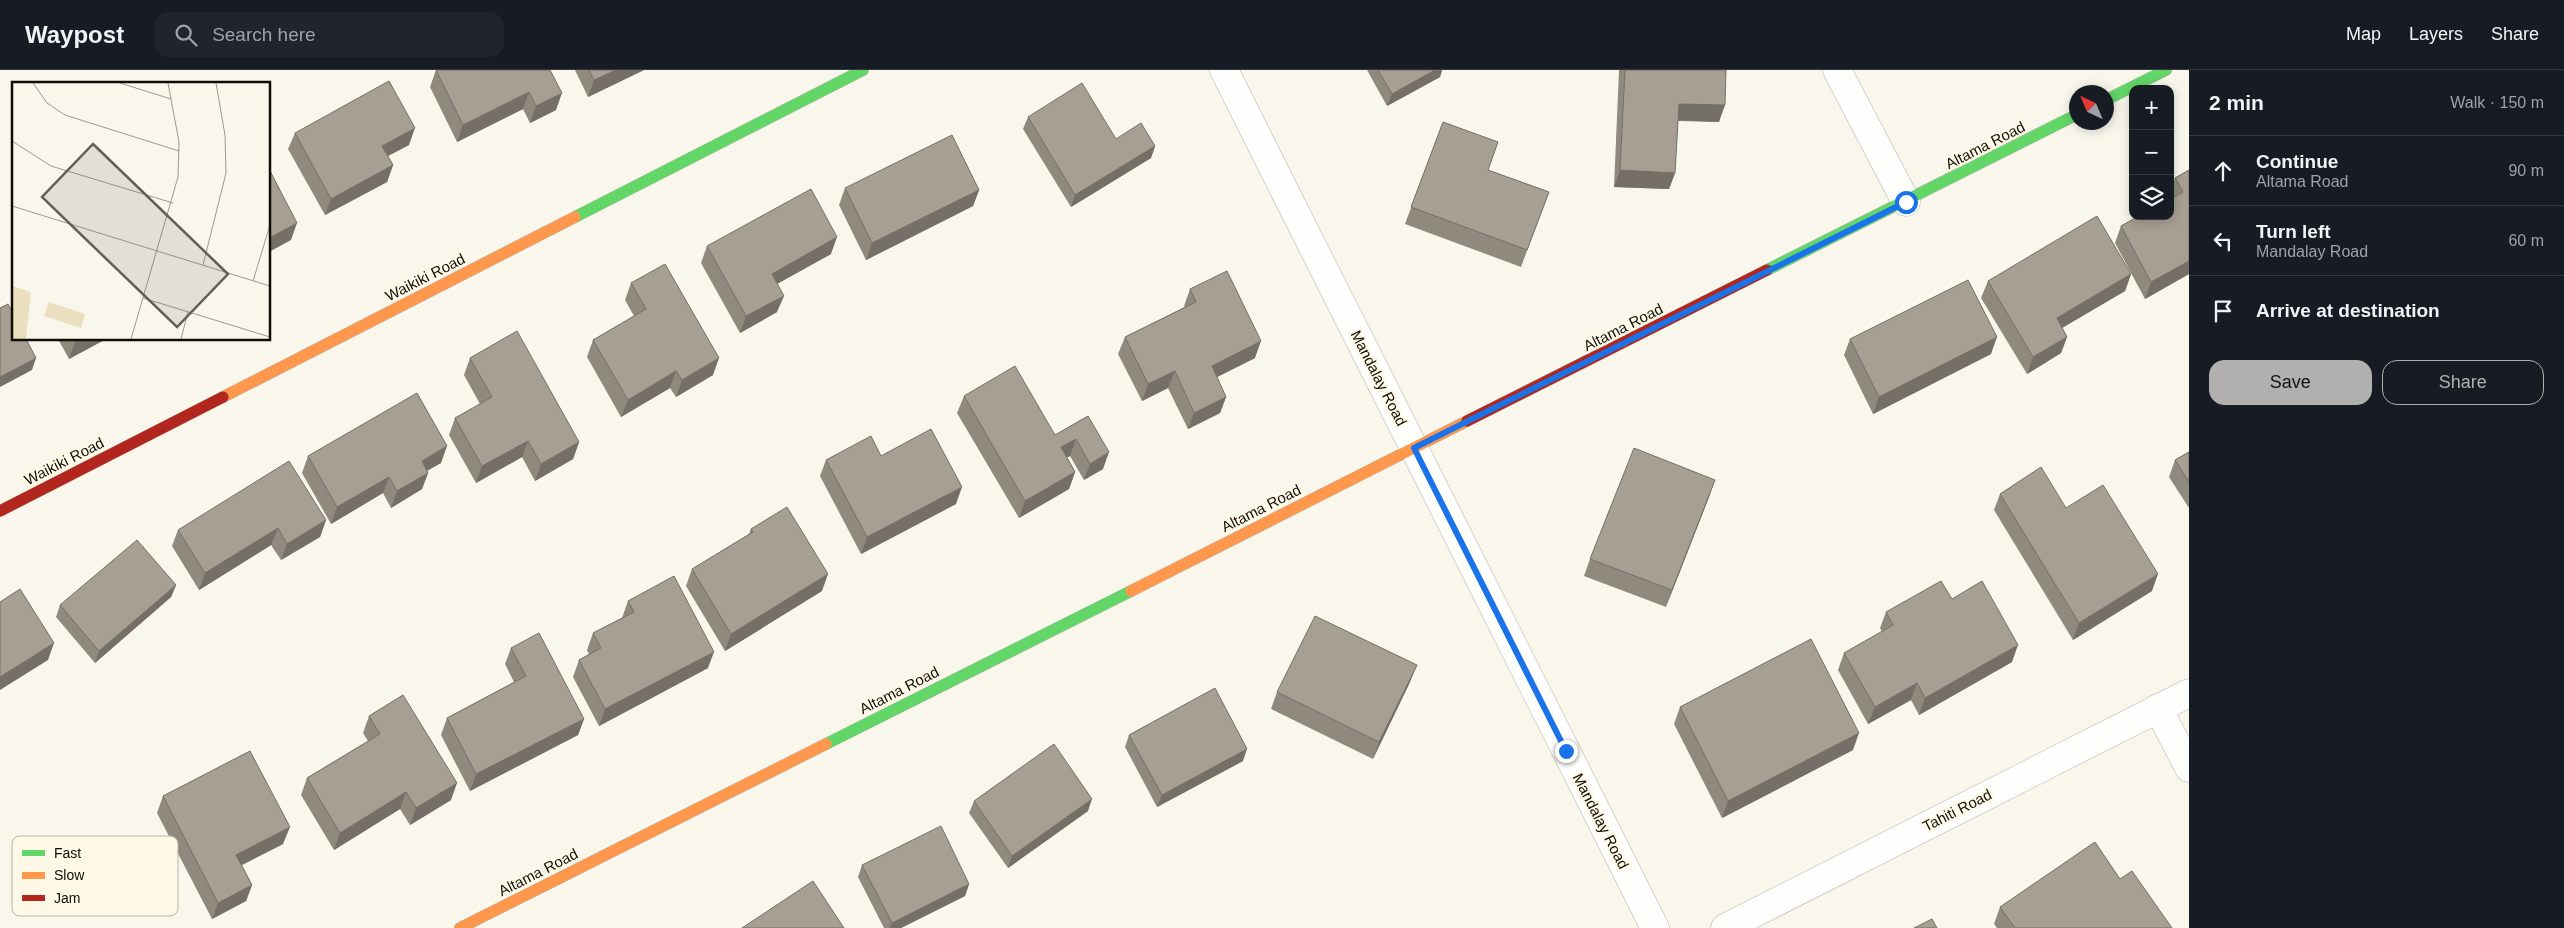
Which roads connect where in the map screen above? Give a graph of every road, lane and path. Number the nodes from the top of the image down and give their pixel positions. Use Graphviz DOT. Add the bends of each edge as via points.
graph roads {
  1 [pos="863,70"];
  2 [pos="1224,70"];
  3 [pos="1836,70"];
  4 [pos="2166,70"];
  5 [pos="2114,96"];
  6 [pos="2069,119"];
  7 [pos="1906,202"];
  8 [pos="1414,448"];
  9 [pos="0,511"];
  10 [pos="2189,693"];
  11 [pos="2158,708"];
  12 [pos="2189,768"];
  13 [pos="460,928"];
  14 [pos="1655,928"];
  15 [pos="1725,928"];
  1 -- 9 [label="street, Waikiki Road"];
  2 -- 8 [label="street, Mandalay Road"];
  3 -- 7 [label="street"];
  4 -- 5 [label="street"];
  6 -- 7 [label="street, Altama Road"];
  7 -- 8 [label="street, Altama Road"];
  8 -- 13 [label="street, Altama Road"];
  8 -- 14 [label="street, Mandalay Road"];
  10 -- 11 [label="street, Tahiti Road"];
  11 -- 12 [label="street"];
  11 -- 15 [label="street, Tahiti Road"];
}
